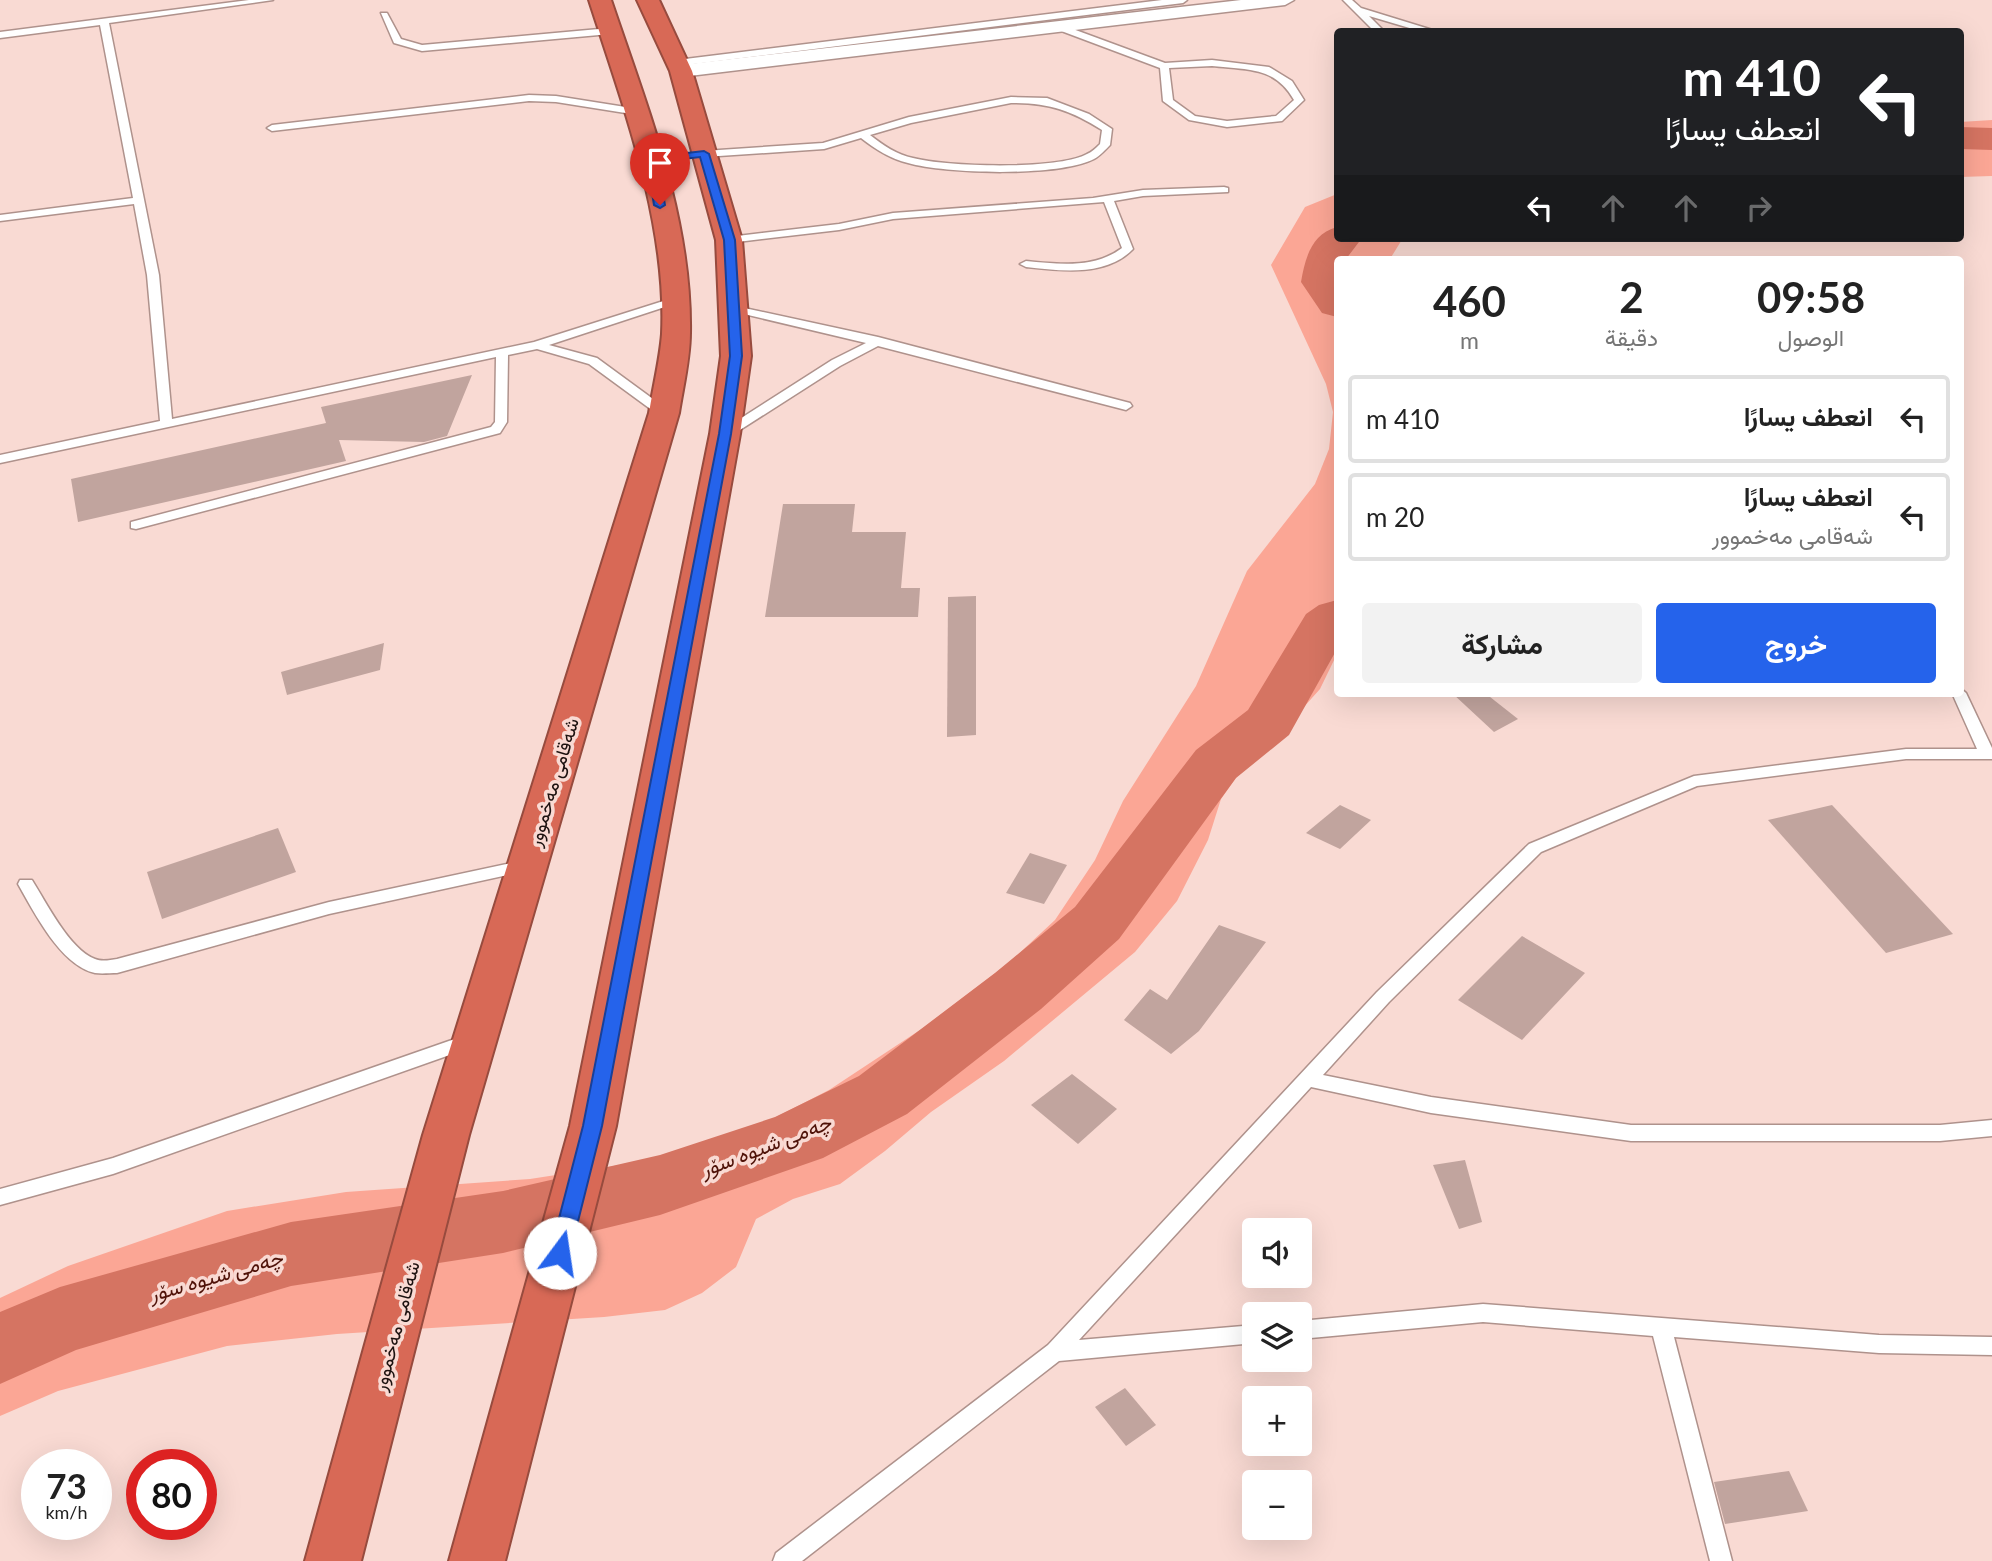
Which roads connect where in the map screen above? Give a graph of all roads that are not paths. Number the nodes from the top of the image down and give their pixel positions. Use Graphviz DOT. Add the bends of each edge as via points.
graph roads {
  1 [pos="269,0"];
  2 [pos="648,0"];
  3 [pos="1098,0"];
  4 [pos="1183,0"];
  5 [pos="1285,0"];
  6 [pos="1347,0"];
  7 [pos="1358,10"];
  8 [pos="1091,11"];
  9 [pos="384,15"];
  10 [pos="605,15"];
  11 [pos="103,20"];
  12 [pos="1059,27"];
  13 [pos="1377,28"];
  14 [pos="1421,28"];
  15 [pos="0,35"];
  16 [pos="1164,66"];
  17 [pos="679,67"];
  18 [pos="638,112"];
  19 [pos="272,128"];
  20 [pos="864,135"];
  21 [pos="704,154"];
  22 [pos="652,160"];
  23 [pos="1224,190"];
  24 [pos="1108,199"];
  25 [pos="139,200"];
  26 [pos="0,218"];
  27 [pos="729,240"];
  28 [pos="1026,264"];
  29 [pos="677,300"];
  30 [pos="735,309"];
  31 [pos="878,341"];
  32 [pos="537,345"];
  33 [pos="502,353"];
  34 [pos="1126,406"];
  35 [pos="664,413"];
  36 [pos="166,423"];
  37 [pos="725,434"];
  38 [pos="0,459"];
  39 [pos="136,525"];
  40 [pos="1961,697"];
  41 [pos="1989,754"];
  42 [pos="527,866"];
  43 [pos="26,884"];
  44 [pos="475,1039"];
  45 [pos="1308,1079"];
  46 [pos="1992,1128"];
  47 [pos="0,1197"];
  48 [pos="1661,1327"];
  49 [pos="1312,1329"];
  50 [pos="1242,1335"];
  51 [pos="1992,1346"];
  52 [pos="1055,1352"];
  53 [pos="333,1561"];
  54 [pos="477,1561"];
  55 [pos="784,1561"];
  56 [pos="1721,1561"];
  1 -- 11 [label="lane"];
  2 -- 17 [label="highway"];
  3 -- 8 [label="lane"];
  4 -- 8 [label="lane"];
  5 -- 12 [label="street"];
  6 -- 7 [label="lane"];
  7 -- 13 [label="lane"];
  7 -- 14 [label="lane"];
  8 -- 17 [label="lane"];
  9 -- 10 [label="lane" via="397,41 422,48"];
  10 -- 18 [label="highway, شەقامی مەخموور"];
  11 -- 15 [label="lane"];
  11 -- 25 [label="lane"];
  12 -- 16 [label="lane"];
  12 -- 17 [label="street"];
  16 -- 16 [label="lane" via="1212,63 1266,69 1289,83 1298,100 1279,119 1227,124 1192,118 1168,101"];
  17 -- 21 [label="highway"];
  18 -- 19 [label="lane" via="529,98"];
  18 -- 22 [label="highway, شەقامی مەخموور"];
  20 -- 20 [label="lane" via="909,161 986,167 1065,164 1090,157 1105,145 1107,129 1044,100 1011,100 909,120"];
  20 -- 21 [label="lane" via="824,146"];
  21 -- 22 [label="highway"];
  21 -- 27 [label="highway"];
  22 -- 29 [label="highway, شەقامی مەخموور"];
  23 -- 24 [label="lane" via="1143,192"];
  24 -- 27 [label="lane" via="892,216"];
  24 -- 28 [label="lane" via="1128,249 1121,256 1072,268"];
  25 -- 26 [label="lane"];
  25 -- 36 [label="lane" via="153,275"];
  27 -- 30 [label="highway"];
  29 -- 32 [label="lane"];
  29 -- 35 [label="highway, شەقامی مەخموور" via="673,373"];
  30 -- 31 [label="lane"];
  30 -- 37 [label="highway" via="736,356"];
  31 -- 34 [label="lane"];
  31 -- 37 [label="lane"];
  32 -- 33 [label="lane"];
  32 -- 35 [label="lane" via="593,361"];
  33 -- 36 [label="lane"];
  33 -- 39 [label="lane" via="501,422 496,430"];
  35 -- 42 [label="highway, شەقامی مەخموور"];
  36 -- 38 [label="lane"];
  37 -- 54 [label="highway" via="593,1126"];
  40 -- 41 [label="lane"];
  41 -- 45 [label="lane" via="1906,754 1694,781 1535,848 1383,997"];
  42 -- 43 [label="lane" via="329,908 117,966 94,966 79,957"];
  42 -- 44 [label="highway, شەقامی مەخموور"];
  44 -- 47 [label="lane" via="113,1166"];
  44 -- 53 [label="highway, شەقامی مەخموور"];
  45 -- 46 [label="lane" via="1431,1105 1631,1133 1940,1133"];
  45 -- 52 [label="lane"];
  48 -- 49 [label="lane" via="1483,1313"];
  48 -- 51 [label="lane" via="1879,1344"];
  48 -- 56 [label="lane"];
  50 -- 52 [label="lane"];
  52 -- 55 [label="lane"];
}
